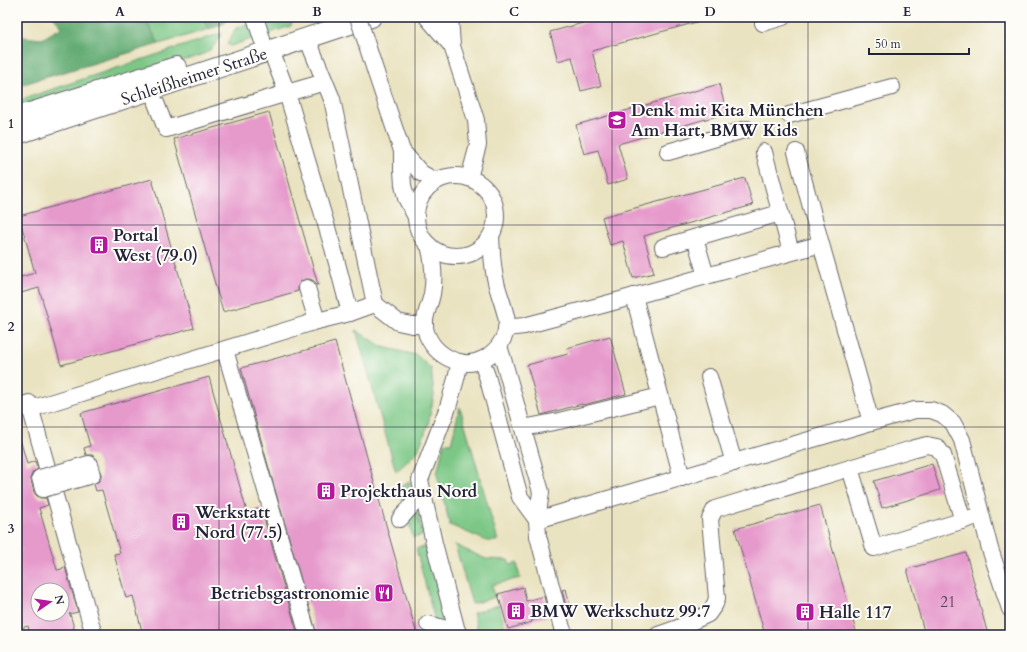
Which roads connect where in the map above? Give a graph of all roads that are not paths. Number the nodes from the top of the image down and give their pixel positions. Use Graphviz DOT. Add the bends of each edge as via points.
graph roads {
  1 [pos="255,17"];
  2 [pos="330,17"];
  3 [pos="358,17"];
  4 [pos="371,17"];
  5 [pos="427,17"];
  6 [pos="450,17"];
  7 [pos="783,17"];
  8 [pos="763,23"];
  9 [pos="307,38"];
  10 [pos="262,39"];
  11 [pos="452,46"];
  12 [pos="276,62"];
  13 [pos="325,82"];
  14 [pos="892,87"];
  15 [pos="287,93"];
  16 [pos="156,103"];
  17 [pos="789,115"];
  18 [pos="17,117"];
  19 [pos="747,129"];
  20 [pos="17,134"];
  21 [pos="402,151"];
  22 [pos="668,152"];
  23 [pos="764,152"];
  24 [pos="796,152"];
  25 [pos="469,178"];
  26 [pos="436,181"];
  27 [pos="780,213"];
  28 [pos="416,217"];
  29 [pos="490,236"];
  30 [pos="695,238"];
  31 [pos="821,244"];
  32 [pos="429,246"];
  33 [pos="663,247"];
  34 [pos="791,252"];
  35 [pos="706,276"];
  36 [pos="307,288"];
  37 [pos="634,296"];
  38 [pos="375,304"];
  39 [pos="350,313"];
  40 [pos="317,322"];
  41 [pos="425,325"];
  42 [pos="506,328"];
  43 [pos="499,346"];
  44 [pos="225,350"];
  45 [pos="481,360"];
  46 [pos="460,362"];
  47 [pos="709,378"];
  48 [pos="660,396"];
  49 [pos="24,408"];
  50 [pos="871,422"];
  51 [pos="523,428"];
  52 [pos="734,463"];
  53 [pos="850,468"];
  54 [pos="682,478"];
  55 [pos="423,493"];
  56 [pos="981,515"];
  57 [pos="400,519"];
  58 [pos="537,520"];
  59 [pos="963,521"];
  60 [pos="1010,609"];
  61 [pos="428,624"];
  62 [pos="458,633"];
  63 [pos="562,633"];
  64 [pos="94,635"];
  65 [pos="308,635"];
  66 [pos="658,635"];
  1 -- 10 [label="street"];
  2 -- 10 [label="main road, Schleißheimer Straße"];
  3 -- 21 [label="street, bridge"];
  4 -- 9 [label="main road, Schleißheimer Straße"];
  5 -- 11 [label="street"];
  6 -- 11 [label="street"];
  7 -- 8 [label="street"];
  9 -- 13 [label="street"];
  9 -- 20 [label="main road, Schleißheimer Straße"];
  10 -- 18 [label="main road, Schleißheimer Straße"];
  11 -- 25 [label="street" via="476,120 478,145"];
  12 -- 15 [label="street"];
  13 -- 15 [label="street"];
  13 -- 38 [label="street" via="332,99"];
  14 -- 17 [label="street"];
  15 -- 16 [label="street" via="259,108 166,129"];
  15 -- 39 [label="street"];
  19 -- 22 [label="street"];
  21 -- 26 [label="street" via="421,173"];
  21 -- 28 [label="street" via="403,185 406,198"];
  23 -- 27 [label="street"];
  24 -- 31 [label="street"];
  25 -- 26 [label="street" via="454,176"];
  25 -- 29 [label="street" via="483,186 494,202 496,222"];
  26 -- 28 [label="street" via="421,196"];
  27 -- 30 [label="street"];
  27 -- 34 [label="street"];
  28 -- 32 [label="street" via="420,234"];
  29 -- 32 [label="street" via="480,248 462,256 444,254"];
  29 -- 42 [label="street" via="495,280 507,321"];
  30 -- 33 [label="street"];
  30 -- 35 [label="street"];
  31 -- 34 [label="street"];
  31 -- 50 [label="street"];
  32 -- 41 [label="street" via="433,280"];
  34 -- 35 [label="street"];
  35 -- 37 [label="street"];
  36 -- 40 [label="street"];
  37 -- 42 [label="street" via="524,326"];
  37 -- 48 [label="street"];
  38 -- 39 [label="street"];
  38 -- 41 [label="street" via="398,322"];
  39 -- 40 [label="street"];
  40 -- 44 [label="street"];
  41 -- 46 [label="street" via="434,348 447,358"];
  42 -- 43 [label="street"];
  43 -- 45 [label="street"];
  43 -- 51 [label="street"];
  44 -- 49 [label="street"];
  44 -- 65 [label="street"];
  45 -- 46 [label="street"];
  45 -- 58 [label="street" via="520,497"];
  46 -- 55 [label="street" via="448,407 420,480"];
  47 -- 52 [label="street"];
  48 -- 51 [label="street"];
  48 -- 54 [label="street"];
  49 -- 64 [label="street"];
  50 -- 52 [label="street"];
  50 -- 56 [label="street" via="915,410 930,410 942,414 953,424 962,440"];
  51 -- 58 [label="street" via="540,492"];
  52 -- 54 [label="street"];
  53 -- 59 [label="street" via="927,445 937,447 943,455"];
  53 -- 59 [label="street" via="874,548"];
  53 -- 66 [label="street" via="715,509 710,519 717,598 715,604 708,614"];
  54 -- 58 [label="street"];
  55 -- 57 [label="street"];
  55 -- 62 [label="street"];
  56 -- 59 [label="street"];
  56 -- 60 [label="street"];
  58 -- 63 [label="street" via="538,536"];
  61 -- 62 [label="street"];
}
